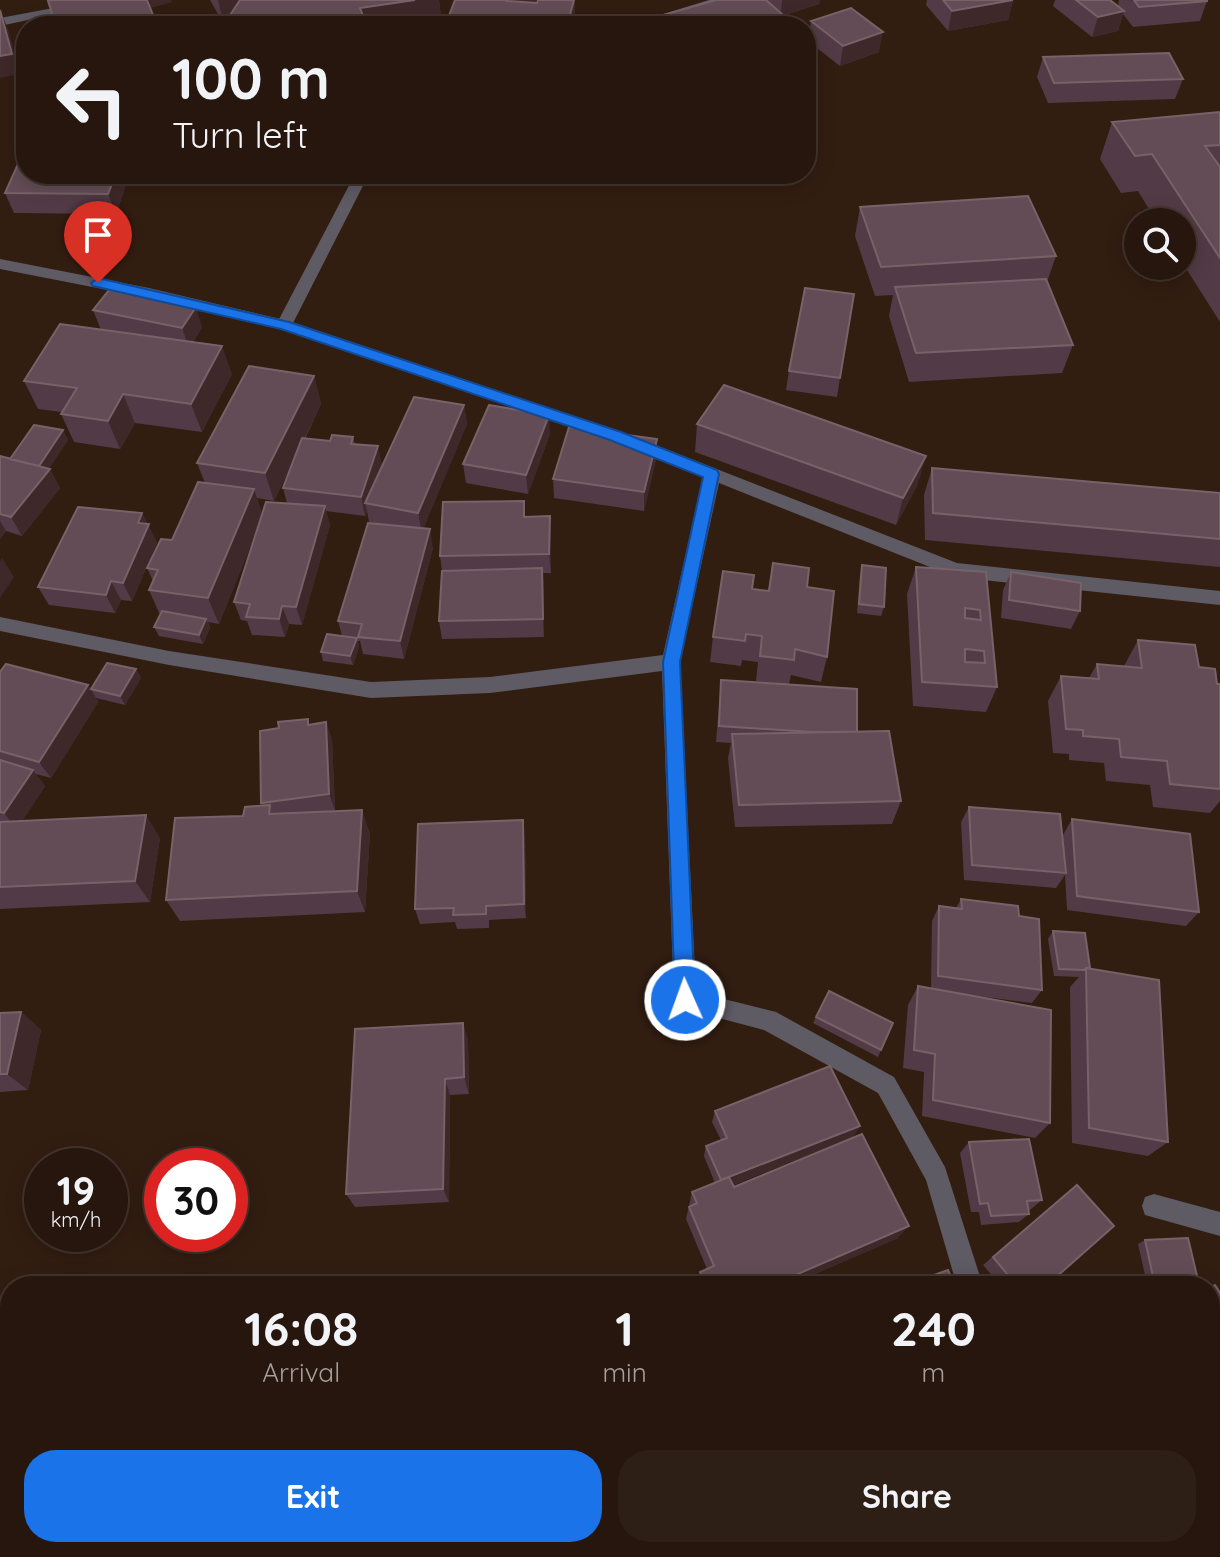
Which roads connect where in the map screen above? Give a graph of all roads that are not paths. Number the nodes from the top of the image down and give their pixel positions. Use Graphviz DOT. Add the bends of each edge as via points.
graph roads {
  1 [pos="115,0"];
  2 [pos="723,0"];
  3 [pos="31,16"];
  4 [pos="666,16"];
  5 [pos="357,184"];
  6 [pos="0,264"];
  7 [pos="284,325"];
  8 [pos="712,474"];
  9 [pos="1220,598"];
  10 [pos="0,624"];
  11 [pos="671,662"];
  12 [pos="1154,1206"];
  13 [pos="1220,1224"];
  14 [pos="967,1276"];
  1 -- 3 [label="street"];
  2 -- 4 [label="street"];
  5 -- 7 [label="street"];
  6 -- 7 [label="street"];
  7 -- 8 [label="street" via="616,436"];
  8 -- 9 [label="street" via="955,570"];
  8 -- 11 [label="street"];
  10 -- 11 [label="street" via="371,690 490,685"];
  11 -- 14 [label="street" via="685,1000 768,1020 886,1085 937,1175"];
  12 -- 13 [label="street"];
}
